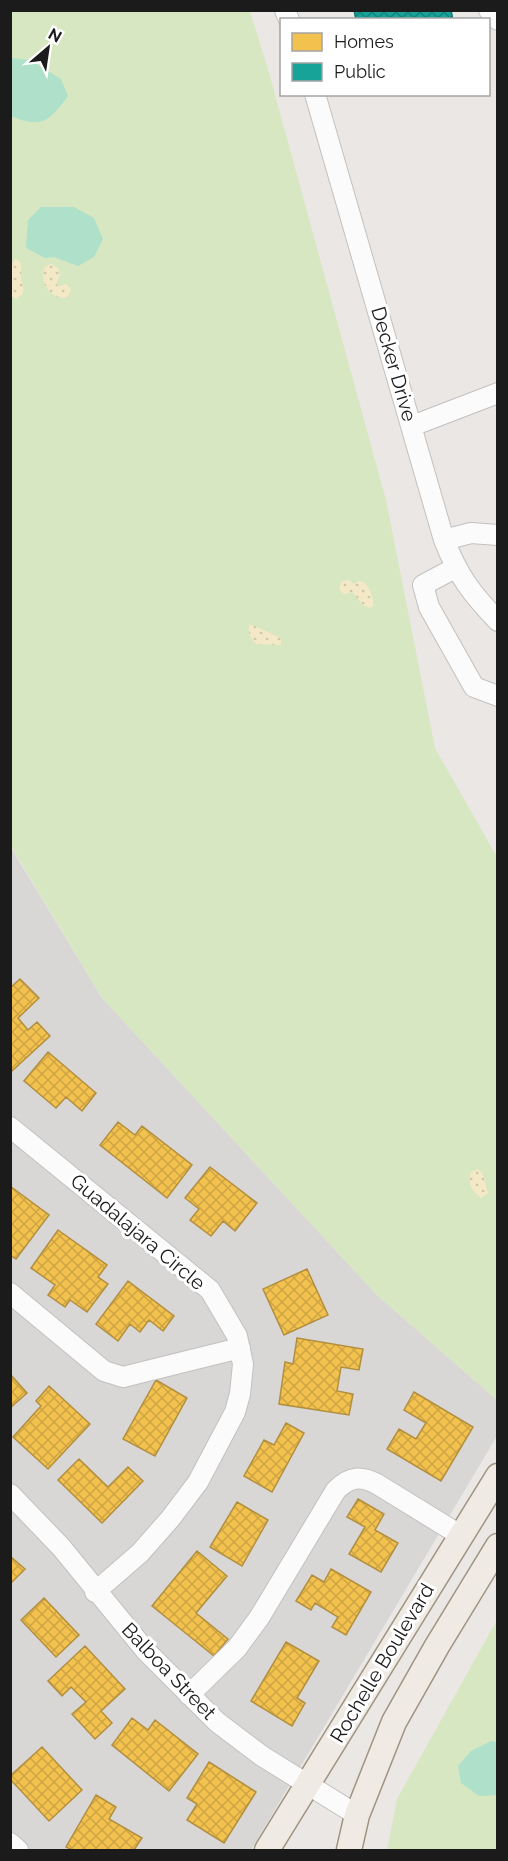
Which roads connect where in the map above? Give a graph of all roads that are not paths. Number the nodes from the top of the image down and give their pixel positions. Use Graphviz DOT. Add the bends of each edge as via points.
graph roads {
  1 [pos="489,10"];
  2 [pos="498,20"];
  3 [pos="316,96"];
  4 [pos="498,393"];
  5 [pos="412,426"];
  6 [pos="498,535"];
  7 [pos="444,540"];
  8 [pos="455,568"];
  9 [pos="498,621"];
  10 [pos="498,696"];
  11 [pos="10,1127"];
  12 [pos="10,1293"];
  13 [pos="240,1348"];
  14 [pos="498,1476"];
  15 [pos="10,1494"];
  16 [pos="460,1535"];
  17 [pos="498,1546"];
  18 [pos="95,1592"];
  19 [pos="189,1695"];
  20 [pos="307,1785"];
  21 [pos="357,1815"];
  22 [pos="10,1843"];
  23 [pos="18,1851"];
  24 [pos="267,1851"];
  25 [pos="349,1851"];
  1 -- 2 [label="street"];
  3 -- 5 [label="street, Decker Drive"];
  4 -- 5 [label="street"];
  5 -- 7 [label="street, Decker Drive"];
  6 -- 7 [label="street" via="471,533"];
  7 -- 8 [label="street, Decker Drive"];
  8 -- 9 [label="street, Decker Drive"];
  8 -- 10 [label="street" via="423,585 429,607 474,687"];
  11 -- 13 [label="street, Guadalajara Circle" via="210,1290"];
  12 -- 13 [label="street" via="104,1371 123,1377"];
  13 -- 18 [label="street, Guadalajara Circle" via="243,1364 235,1413 198,1482 140,1553"];
  14 -- 16 [label="main road, Rochelle Boulevard"];
  15 -- 18 [label="street, Balboa Street" via="61,1547"];
  16 -- 19 [label="street" via="365,1478 343,1483 254,1625 237,1648"];
  16 -- 20 [label="main road, Rochelle Boulevard"];
  17 -- 21 [label="main road, Rochelle Boulevard" via="394,1722"];
  18 -- 19 [label="street, Balboa Street"];
  19 -- 20 [label="street, Balboa Street" via="217,1722"];
  20 -- 21 [label="street, Balboa Street"];
  20 -- 24 [label="main road, Rochelle Boulevard"];
  21 -- 25 [label="main road, Rochelle Boulevard"];
  22 -- 23 [label="street"];
}
